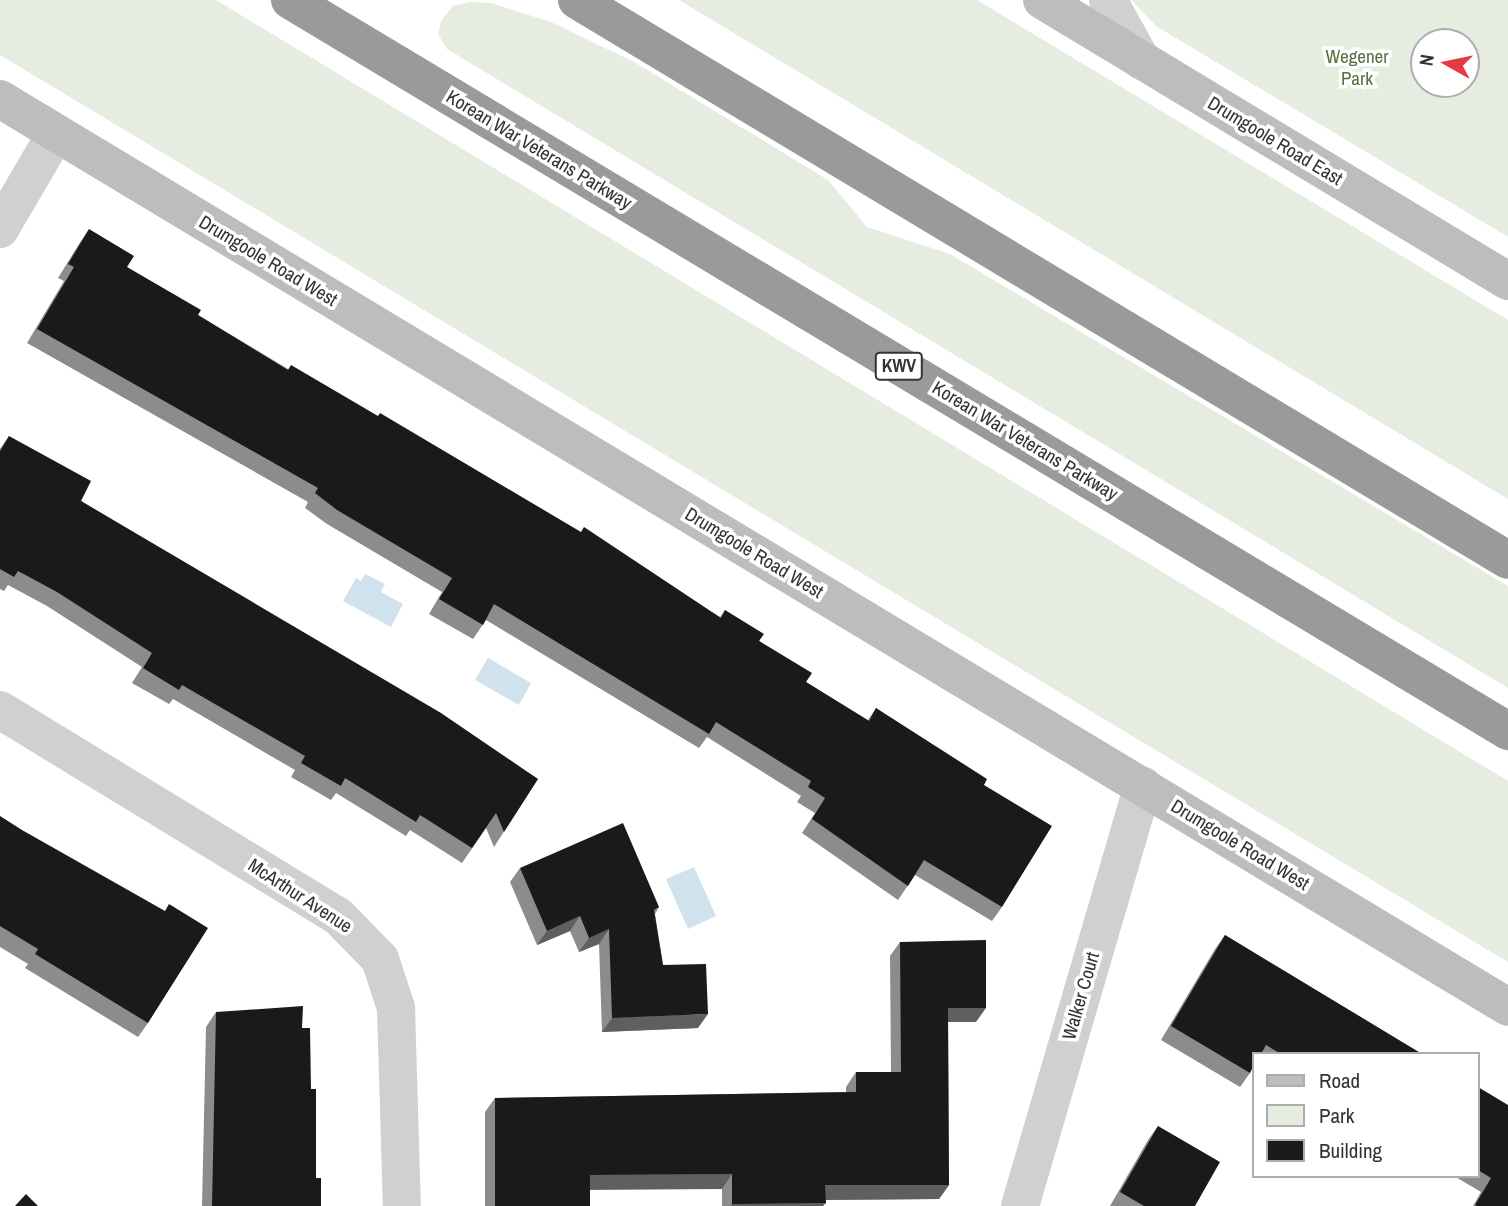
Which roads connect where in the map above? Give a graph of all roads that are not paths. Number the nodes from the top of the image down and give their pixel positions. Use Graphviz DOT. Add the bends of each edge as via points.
graph roads {
  1 [pos="289,0"];
  2 [pos="577,0"];
  3 [pos="1042,0"];
  4 [pos="1108,0"];
  5 [pos="1142,61"];
  6 [pos="0,99"];
  7 [pos="56,133"];
  8 [pos="0,229"];
  9 [pos="1508,281"];
  10 [pos="1508,561"];
  11 [pos="0,710"];
  12 [pos="1508,731"];
  13 [pos="1143,786"];
  14 [pos="1508,1007"];
  15 [pos="402,1206"];
  16 [pos="1020,1206"];
  1 -- 12 [label="highway, Korean War Veterans Parkway / KWV"];
  2 -- 10 [label="highway"];
  3 -- 5 [label="main road, Drumgoole Road East"];
  4 -- 5 [label="street"];
  5 -- 9 [label="main road, Drumgoole Road East"];
  6 -- 7 [label="main road, Drumgoole Road West"];
  7 -- 8 [label="street"];
  7 -- 13 [label="main road, Drumgoole Road West"];
  11 -- 15 [label="street, McArthur Avenue" via="338,916 374,951 396,1009"];
  13 -- 14 [label="main road, Drumgoole Road West"];
  13 -- 16 [label="street, Walker Court"];
}
